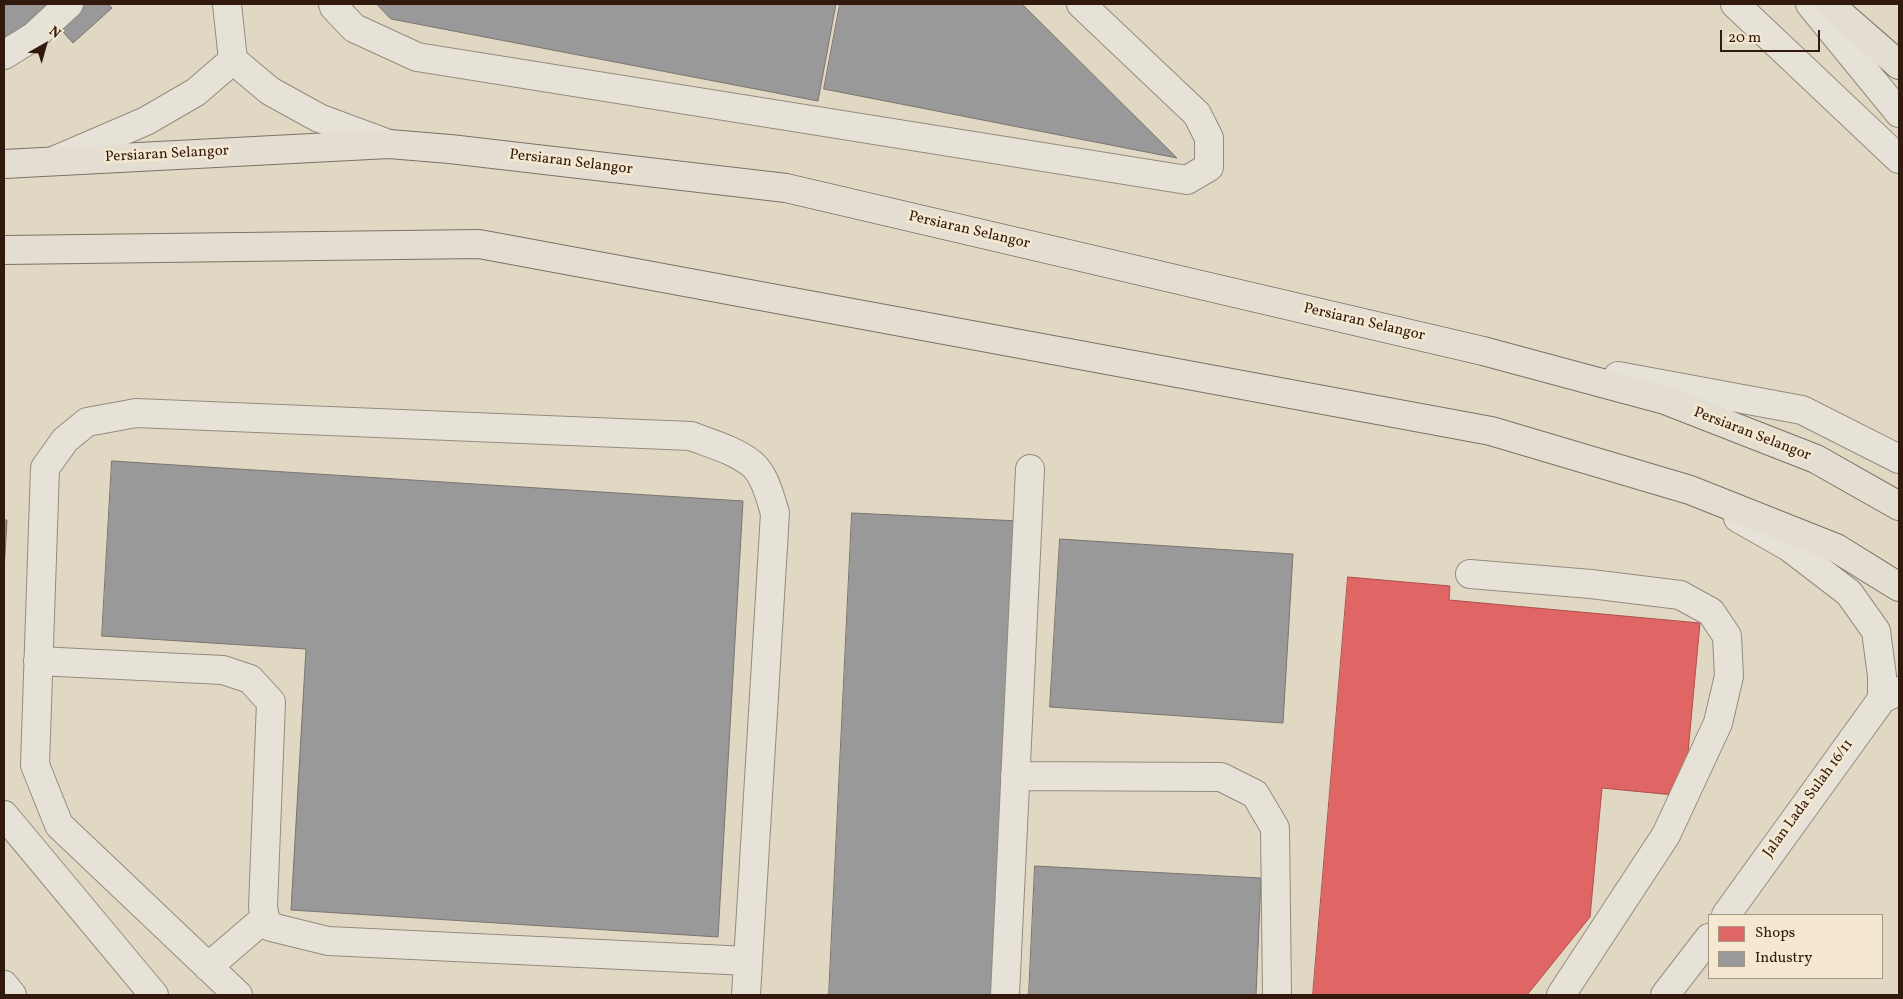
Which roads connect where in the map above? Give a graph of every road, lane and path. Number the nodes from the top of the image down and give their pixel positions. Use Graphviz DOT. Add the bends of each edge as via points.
graph roads {
  1 [pos="69,4"];
  2 [pos="227,4"];
  3 [pos="334,4"];
  4 [pos="1081,4"];
  5 [pos="1734,4"];
  6 [pos="1810,4"];
  7 [pos="1829,4"];
  8 [pos="4,55"];
  9 [pos="233,60"];
  10 [pos="1899,65"];
  11 [pos="1899,113"];
  12 [pos="389,144"];
  13 [pos="1899,159"];
  14 [pos="53,160"];
  15 [pos="4,164"];
  16 [pos="4,250"];
  17 [pos="1483,351"];
  18 [pos="1899,460"];
  19 [pos="1030,469"];
  20 [pos="1690,490"];
  21 [pos="1899,506"];
  22 [pos="1470,574"];
  23 [pos="1899,587"];
  24 [pos="38,661"];
  25 [pos="1890,695"];
  26 [pos="1015,776"];
  27 [pos="4,815"];
  28 [pos="1727,914"];
  29 [pos="265,918"];
  30 [pos="1708,939"];
  31 [pos="748,962"];
  32 [pos="208,967"];
  33 [pos="4,985"];
  34 [pos="12,995"];
  35 [pos="154,995"];
  36 [pos="238,995"];
  37 [pos="746,995"];
  38 [pos="1005,995"];
  39 [pos="1277,995"];
  40 [pos="1561,995"];
  41 [pos="1666,995"];
  1 -- 8 [label="street" via="33,37"];
  2 -- 9 [label="street"];
  3 -- 4 [label="street" via="354,28 417,57 1187,180 1209,167 1209,138 1197,114"];
  5 -- 13 [label="street"];
  6 -- 11 [label="street"];
  7 -- 10 [label="main road"];
  9 -- 12 [label="street" via="270,91 319,118"];
  9 -- 14 [label="street" via="196,92 154,116"];
  12 -- 14 [label="main road, Persiaran Selangor"];
  12 -- 17 [label="main road, Persiaran Selangor" via="450,148 786,188"];
  14 -- 15 [label="main road, Persiaran Selangor"];
  16 -- 20 [label="main road" via="479,244 1492,431"];
  17 -- 18 [label="street" via="1802,410"];
  17 -- 21 [label="main road, Persiaran Selangor" via="1664,400 1816,459"];
  19 -- 26 [label="street"];
  20 -- 23 [label="main road" via="1836,548"];
  20 -- 25 [label="street" via="1789,547 1850,594 1876,631 1882,676"];
  22 -- 40 [label="street" via="1680,595 1711,612 1726,636 1729,676 1718,723 1666,835"];
  24 -- 29 [label="street" via="223,670 250,679 271,702"];
  24 -- 31 [label="street" via="45,468 65,440 87,422 136,413 691,436 735,454 753,465 766,485 775,513"];
  24 -- 32 [label="street" via="34,765 59,826"];
  25 -- 28 [label="street, Jalan Lada Sulah 16/11"];
  26 -- 38 [label="street"];
  26 -- 39 [label="street" via="1221,777 1255,794 1275,828"];
  27 -- 35 [label="street"];
  29 -- 31 [label="street" via="271,927 328,942"];
  29 -- 32 [label="street"];
  30 -- 41 [label="street"];
  31 -- 37 [label="street"];
  32 -- 36 [label="street"];
  33 -- 34 [label="street"];
}
